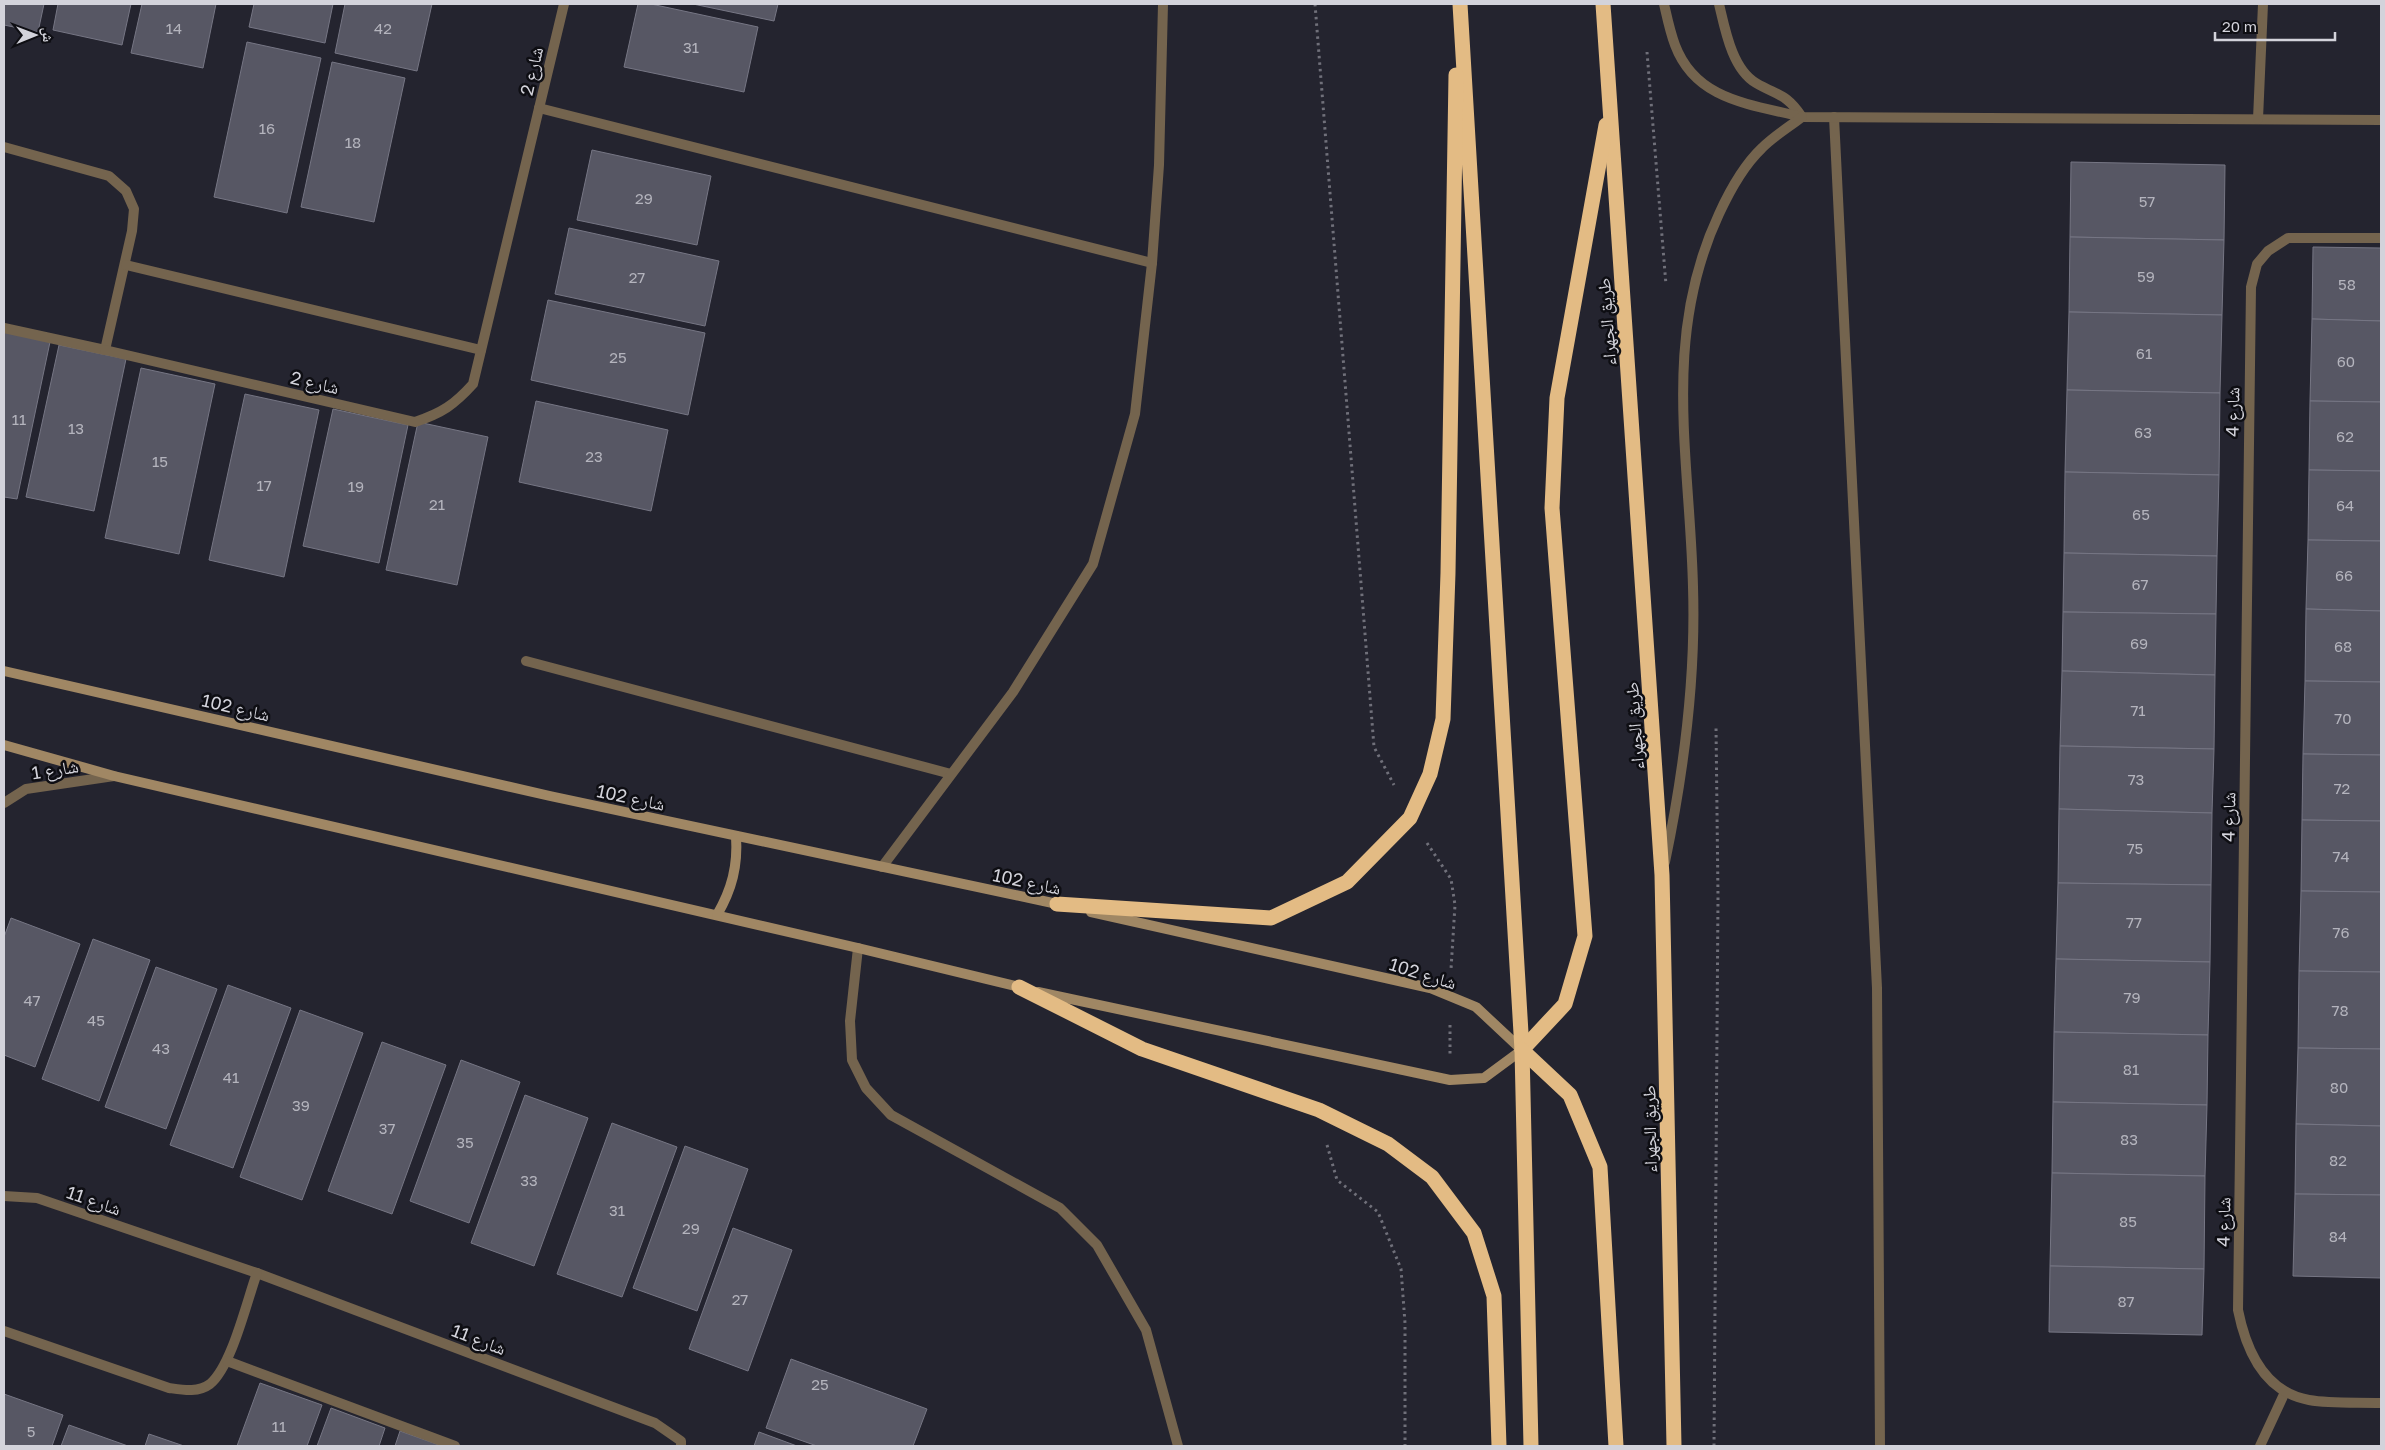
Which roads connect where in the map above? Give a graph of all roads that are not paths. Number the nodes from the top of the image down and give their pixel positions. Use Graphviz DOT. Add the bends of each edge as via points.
graph roads {
  1 [pos="564,4"];
  2 [pos="1163,4"];
  3 [pos="1458,4"];
  4 [pos="1603,4"];
  5 [pos="1664,4"];
  6 [pos="1720,4"];
  7 [pos="2263,4"];
  8 [pos="1610,100"];
  9 [pos="539,108"];
  10 [pos="1802,117"];
  11 [pos="1834,117"];
  12 [pos="2258,119"];
  13 [pos="2381,120"];
  14 [pos="4,147"];
  15 [pos="2381,238"];
  16 [pos="1152,263"];
  17 [pos="126,265"];
  18 [pos="4,328"];
  19 [pos="105,350"];
  20 [pos="482,350"];
  21 [pos="526,661"];
  22 [pos="4,671"];
  23 [pos="4,745"];
  24 [pos="951,774"];
  25 [pos="114,776"];
  26 [pos="4,803"];
  27 [pos="736,836"];
  28 [pos="882,867"];
  29 [pos="1662,875"];
  30 [pos="1057,904"];
  31 [pos="717,915"];
  32 [pos="858,948"];
  33 [pos="1019,987"];
  34 [pos="1522,1050"];
  35 [pos="4,1196"];
  36 [pos="256,1273"];
  37 [pos="4,1331"];
  38 [pos="227,1361"];
  39 [pos="2285,1392"];
  40 [pos="2381,1403"];
  41 [pos="455,1446"];
  42 [pos="682,1446"];
  43 [pos="1178,1446"];
  44 [pos="1499,1446"];
  45 [pos="1531,1446"];
  46 [pos="1616,1446"];
  47 [pos="1674,1446"];
  48 [pos="1880,1446"];
  49 [pos="2260,1446"];
  1 -- 9 [label="street, شارع 2"];
  2 -- 16 [label="street" via="1159,165"];
  3 -- 30 [label="highway" via="1443,719 1430,774 1410,818 1347,882 1271,918"];
  3 -- 34 [label="highway"];
  4 -- 8 [label="highway, طريق الجهراء"];
  5 -- 10 [label="street" via="1684,65 1699,82 1717,94"];
  6 -- 10 [label="street" via="1739,66 1755,82 1786,99"];
  7 -- 12 [label="street"];
  8 -- 29 [label="highway, طريق الجهراء"];
  8 -- 34 [label="highway" via="1557,398 1552,508 1585,936 1565,1004"];
  9 -- 16 [label="street"];
  9 -- 20 [label="street, شارع 2"];
  10 -- 11 [label="street"];
  10 -- 29 [label="street" via="1761,148 1733,185 1706,246 1690,302 1683,353 1682,405 1694,586 1693,659 1688,732"];
  11 -- 12 [label="street"];
  11 -- 48 [label="street" via="1877,988"];
  12 -- 13 [label="street"];
  14 -- 17 [label="street" via="109,176 126,191 134,209"];
  15 -- 39 [label="street, شارع 4" via="2288,238 2268,251 2257,264 2251,287 2238,1310 2253,1357 2268,1379"];
  16 -- 24 [label="street" via="1135,414 1094,564 1013,692"];
  17 -- 19 [label="street"];
  17 -- 20 [label="street"];
  18 -- 19 [label="street, شارع 2"];
  19 -- 20 [label="street, شارع 2" via="415,422 438,414 457,402 473,384"];
  21 -- 24 [label="street"];
  22 -- 27 [label="street, شارع 102"];
  23 -- 25 [label="street"];
  24 -- 28 [label="street"];
  25 -- 26 [label="street, شارع 1" via="26,789"];
  25 -- 31 [label="street"];
  27 -- 28 [label="street, شارع 102"];
  27 -- 31 [label="street" via="734,878"];
  28 -- 30 [label="street, شارع 102"];
  29 -- 47 [label="highway, طريق الجهراء"];
  30 -- 34 [label="street, شارع 102" via="1430,988 1476,1008"];
  31 -- 32 [label="street"];
  32 -- 33 [label="street"];
  32 -- 43 [label="street" via="850,1021 852,1060 866,1088 892,1115 1060,1208 1097,1245 1146,1330"];
  33 -- 34 [label="street" via="1450,1080 1484,1078"];
  33 -- 44 [label="highway" via="1142,1049 1319,1110 1388,1144 1432,1177 1474,1233 1494,1296"];
  34 -- 45 [label="highway"];
  34 -- 46 [label="highway" via="1570,1095 1600,1167"];
  35 -- 36 [label="street, شارع 11" via="37,1198"];
  36 -- 38 [label="street"];
  36 -- 42 [label="street, شارع 11" via="655,1423 681,1441"];
  37 -- 38 [label="street" via="169,1388 191,1392 209,1385"];
  38 -- 41 [label="street"];
  39 -- 40 [label="street, شارع 4" via="2309,1400"];
  39 -- 49 [label="street"];
}
